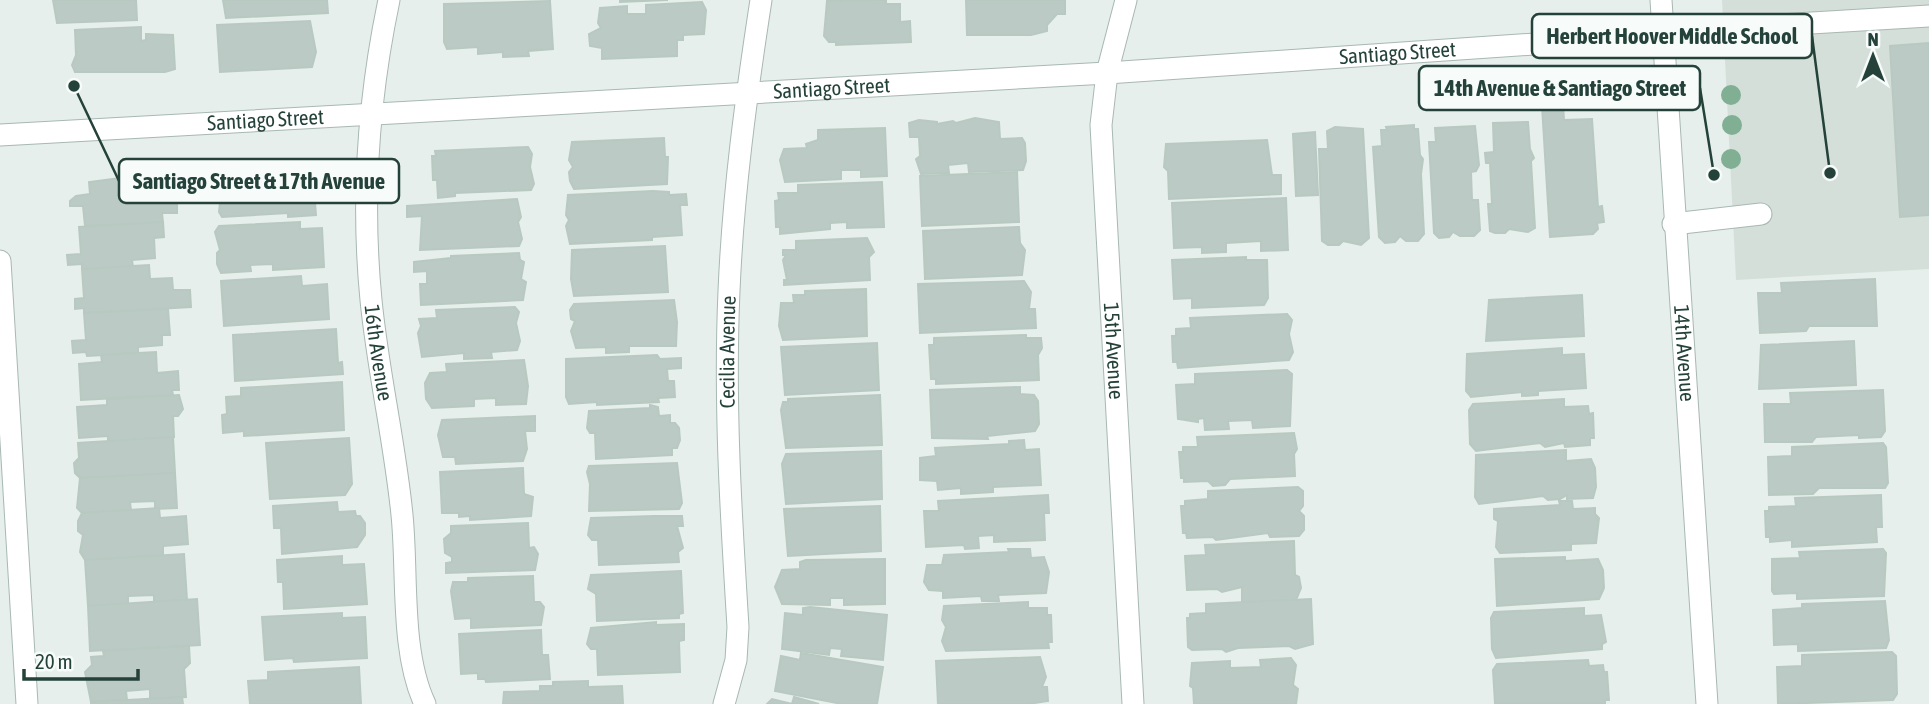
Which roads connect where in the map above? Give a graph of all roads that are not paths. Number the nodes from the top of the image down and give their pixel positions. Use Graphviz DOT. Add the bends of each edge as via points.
graph roads {
  1 [pos="389,0"];
  2 [pos="761,0"];
  3 [pos="1126,0"];
  4 [pos="1661,0"];
  5 [pos="1929,16"];
  6 [pos="1663,33"];
  7 [pos="1107,74"];
  8 [pos="747,94"];
  9 [pos="370,115"];
  10 [pos="0,135"];
  11 [pos="1760,214"];
  12 [pos="1674,224"];
  13 [pos="0,261"];
  14 [pos="27,704"];
  15 [pos="425,704"];
  16 [pos="724,704"];
  17 [pos="1133,704"];
  18 [pos="1706,704"];
  1 -- 9 [label="street, 16th Avenue"];
  2 -- 8 [label="street, Cecilia Avenue"];
  3 -- 7 [label="street, 15th Avenue"];
  4 -- 6 [label="street, 14th Avenue"];
  5 -- 6 [label="street, Santiago Street"];
  6 -- 7 [label="street, Santiago Street"];
  6 -- 12 [label="street, 14th Avenue"];
  7 -- 8 [label="street, Santiago Street"];
  7 -- 17 [label="street, 15th Avenue" via="1101,125"];
  8 -- 9 [label="street, Santiago Street"];
  8 -- 16 [label="street, Cecilia Avenue" via="728,295 728,453 738,627 736,660"];
  9 -- 10 [label="street, Santiago Street"];
  9 -- 15 [label="street, 16th Avenue" via="365,186 371,303 396,454 414,670"];
  11 -- 12 [label="street"];
  12 -- 18 [label="street, 14th Avenue"];
  13 -- 14 [label="street"];
}
